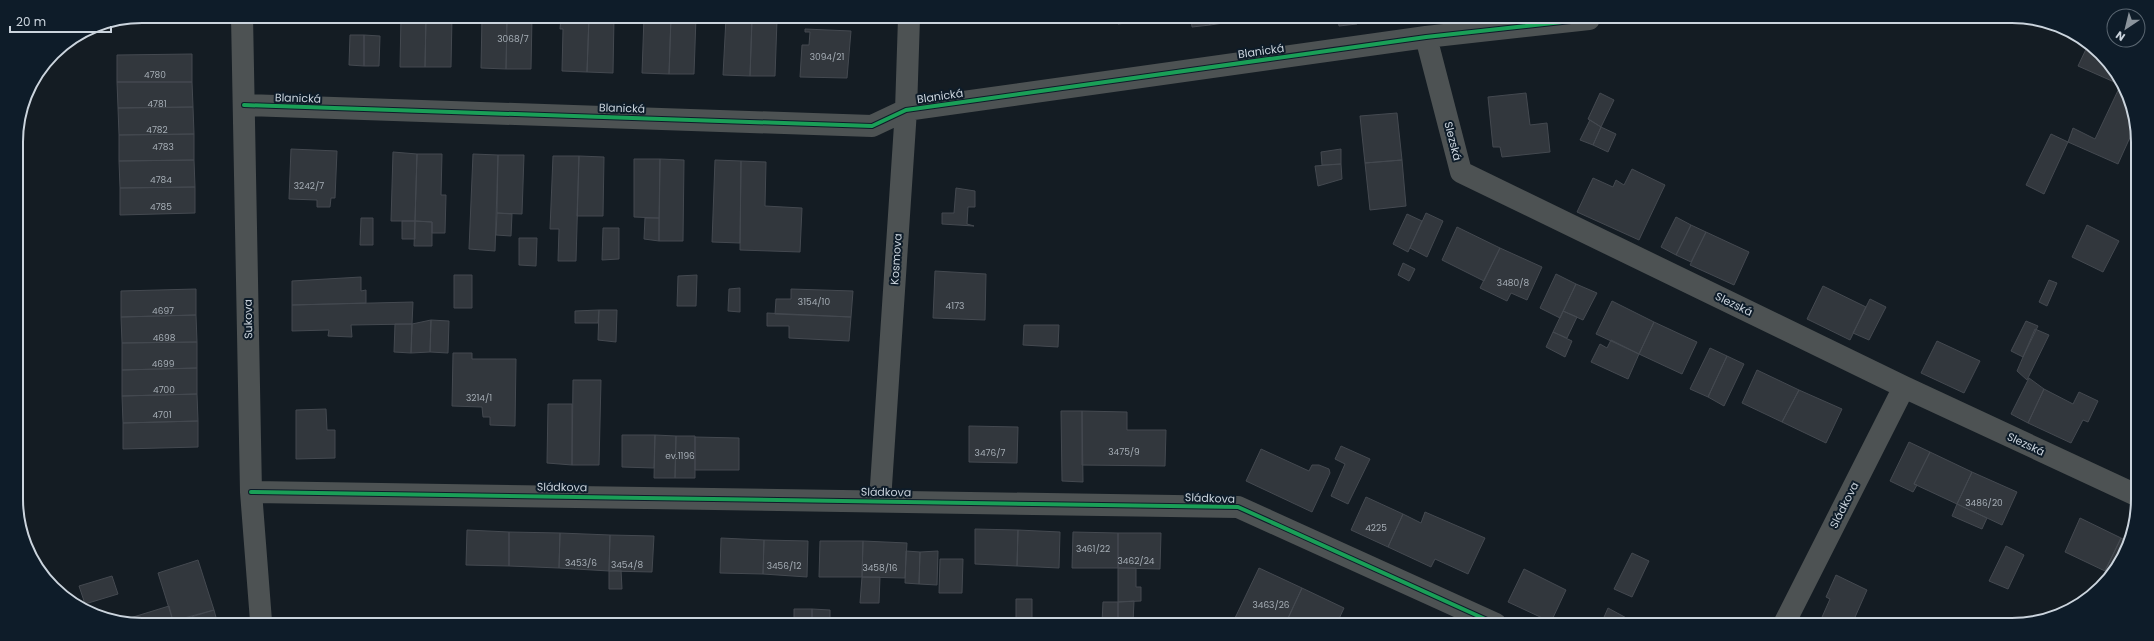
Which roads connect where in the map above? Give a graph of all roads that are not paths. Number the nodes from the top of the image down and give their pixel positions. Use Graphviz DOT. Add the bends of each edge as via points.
graph roads {
  1 [pos="242,23"];
  2 [pos="909,23"];
  3 [pos="1553,23"];
  4 [pos="1426,37"];
  5 [pos="244,105"];
  6 [pos="906,110"];
  7 [pos="1904,386"];
  8 [pos="251,492"];
  9 [pos="2131,493"];
  10 [pos="880,501"];
  11 [pos="261,618"];
  12 [pos="1483,618"];
  13 [pos="1787,618"];
  1 -- 5 [label="street, Sukova"];
  2 -- 6 [label="street, Kosmova"];
  3 -- 4 [label="street, Blanická"];
  4 -- 6 [label="street, Blanická"];
  4 -- 7 [label="street, Slezská" via="1461,172"];
  5 -- 6 [label="street, Blanická" via="872,126"];
  5 -- 8 [label="street, Sukova"];
  6 -- 10 [label="street, Kosmova"];
  7 -- 9 [label="street, Slezská"];
  7 -- 13 [label="street, Sládkova"];
  8 -- 10 [label="street, Sládkova"];
  8 -- 11 [label="street, Sukova"];
  10 -- 12 [label="street, Sládkova" via="1238,507"];
}
